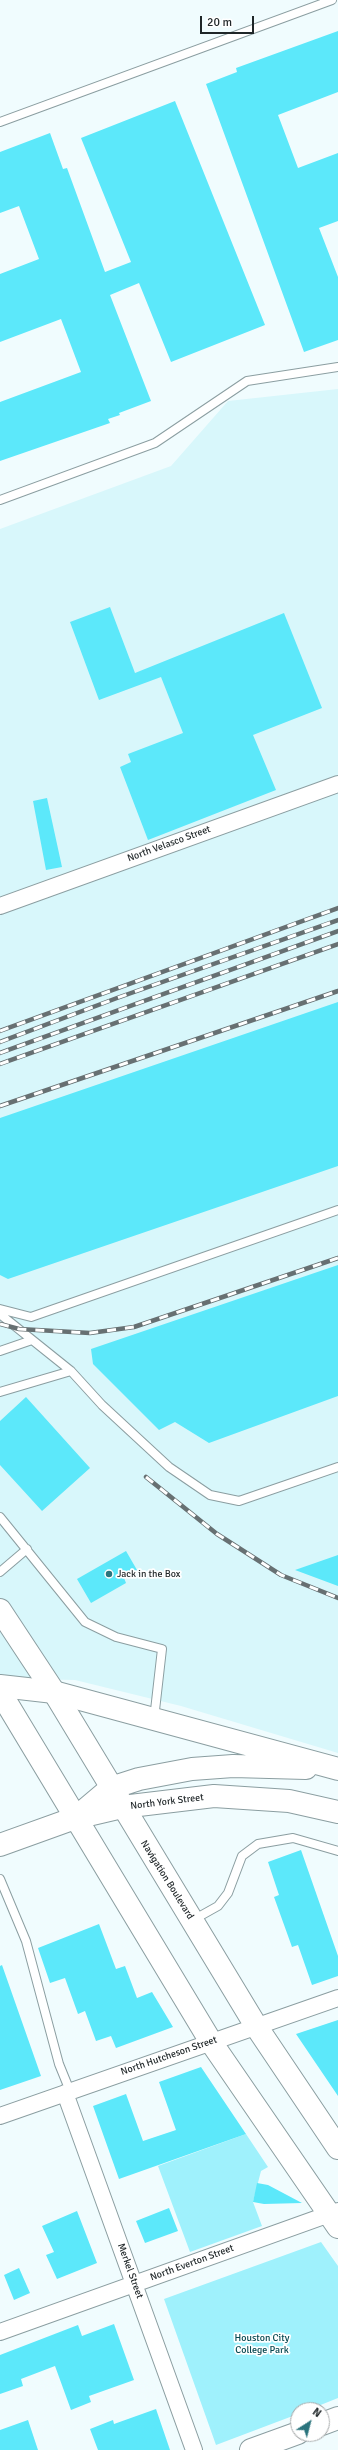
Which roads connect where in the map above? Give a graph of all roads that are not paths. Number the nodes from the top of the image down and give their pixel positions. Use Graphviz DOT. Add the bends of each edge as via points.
graph roads {
  1 [pos="332,0"];
  2 [pos="0,122"];
  3 [pos="338,367"];
  4 [pos="0,500"];
  5 [pos="338,784"];
  6 [pos="0,906"];
  7 [pos="338,1210"];
  8 [pos="0,1309"];
  9 [pos="0,1314"];
  10 [pos="32,1340"];
  11 [pos="0,1351"];
  12 [pos="71,1371"];
  13 [pos="0,1392"];
  14 [pos="338,1467"];
  15 [pos="0,1517"];
  16 [pos="27,1549"];
  17 [pos="0,1572"];
  18 [pos="0,1610"];
  19 [pos="0,1686"];
  20 [pos="0,1692"];
  21 [pos="54,1692"];
  22 [pos="154,1719"];
  23 [pos="336,1766"];
  24 [pos="111,1788"];
  25 [pos="338,1798"];
  26 [pos="258,1799"];
  27 [pos="122,1807"];
  28 [pos="338,1812"];
  29 [pos="75,1818"];
  30 [pos="0,1845"];
  31 [pos="338,1851"];
  32 [pos="0,1879"];
  33 [pos="192,1921"];
  34 [pos="338,1998"];
  35 [pos="256,2026"];
  36 [pos="211,2042"];
  37 [pos="67,2092"];
  38 [pos="0,2116"];
  39 [pos="338,2148"];
  40 [pos="335,2217"];
  41 [pos="135,2284"];
  42 [pos="0,2332"];
  43 [pos="290,2436"];
  44 [pos="194,2450"];
  45 [pos="251,2450"];
  1 -- 2 [label="lane"];
  3 -- 4 [label="lane" via="247,381 155,443"];
  5 -- 6 [label="street, North Velasco Street"];
  7 -- 8 [label="lane" via="31,1317"];
  9 -- 10 [label="lane"];
  10 -- 11 [label="lane"];
  10 -- 12 [label="lane"];
  12 -- 13 [label="lane"];
  12 -- 14 [label="lane" via="102,1405 170,1467 210,1495 239,1501"];
  15 -- 16 [label="lane"];
  16 -- 17 [label="lane"];
  16 -- 22 [label="lane" via="85,1622 116,1637 162,1649"];
  18 -- 21 [label="main road, Navigation Boulevard"];
  19 -- 21 [label="main road"];
  20 -- 29 [label="main road"];
  21 -- 22 [label="main road"];
  21 -- 24 [label="main road, Navigation Boulevard"];
  22 -- 23 [label="main road"];
  23 -- 24 [label="main road" via="233,1766 192,1769 139,1779"];
  24 -- 27 [label="main road, Navigation Boulevard"];
  24 -- 29 [label="main road"];
  25 -- 26 [label="main road" via="318,1794"];
  26 -- 27 [label="main road, North York Street" via="214,1796"];
  26 -- 28 [label="main road, North York Street" via="289,1801"];
  27 -- 29 [label="main road, North York Street"];
  27 -- 33 [label="main road, Navigation Boulevard"];
  29 -- 30 [label="main road, North York Street"];
  29 -- 36 [label="main road"];
  31 -- 33 [label="lane" via="293,1838 258,1844 242,1856 228,1893 218,1906"];
  32 -- 37 [label="lane" via="26,1940"];
  33 -- 35 [label="main road, Navigation Boulevard"];
  34 -- 35 [label="street, North Hutcheson Street"];
  35 -- 36 [label="street, North Hutcheson Street"];
  35 -- 39 [label="main road, Navigation Boulevard"];
  36 -- 37 [label="street, North Hutcheson Street"];
  36 -- 40 [label="main road"];
  37 -- 38 [label="street, North Hutcheson Street"];
  37 -- 41 [label="street, Merkel Street"];
  40 -- 41 [label="street, North Everton Street"];
  41 -- 42 [label="street, North Everton Street"];
  41 -- 44 [label="street, Merkel Street"];
  43 -- 45 [label="main road"];
}
